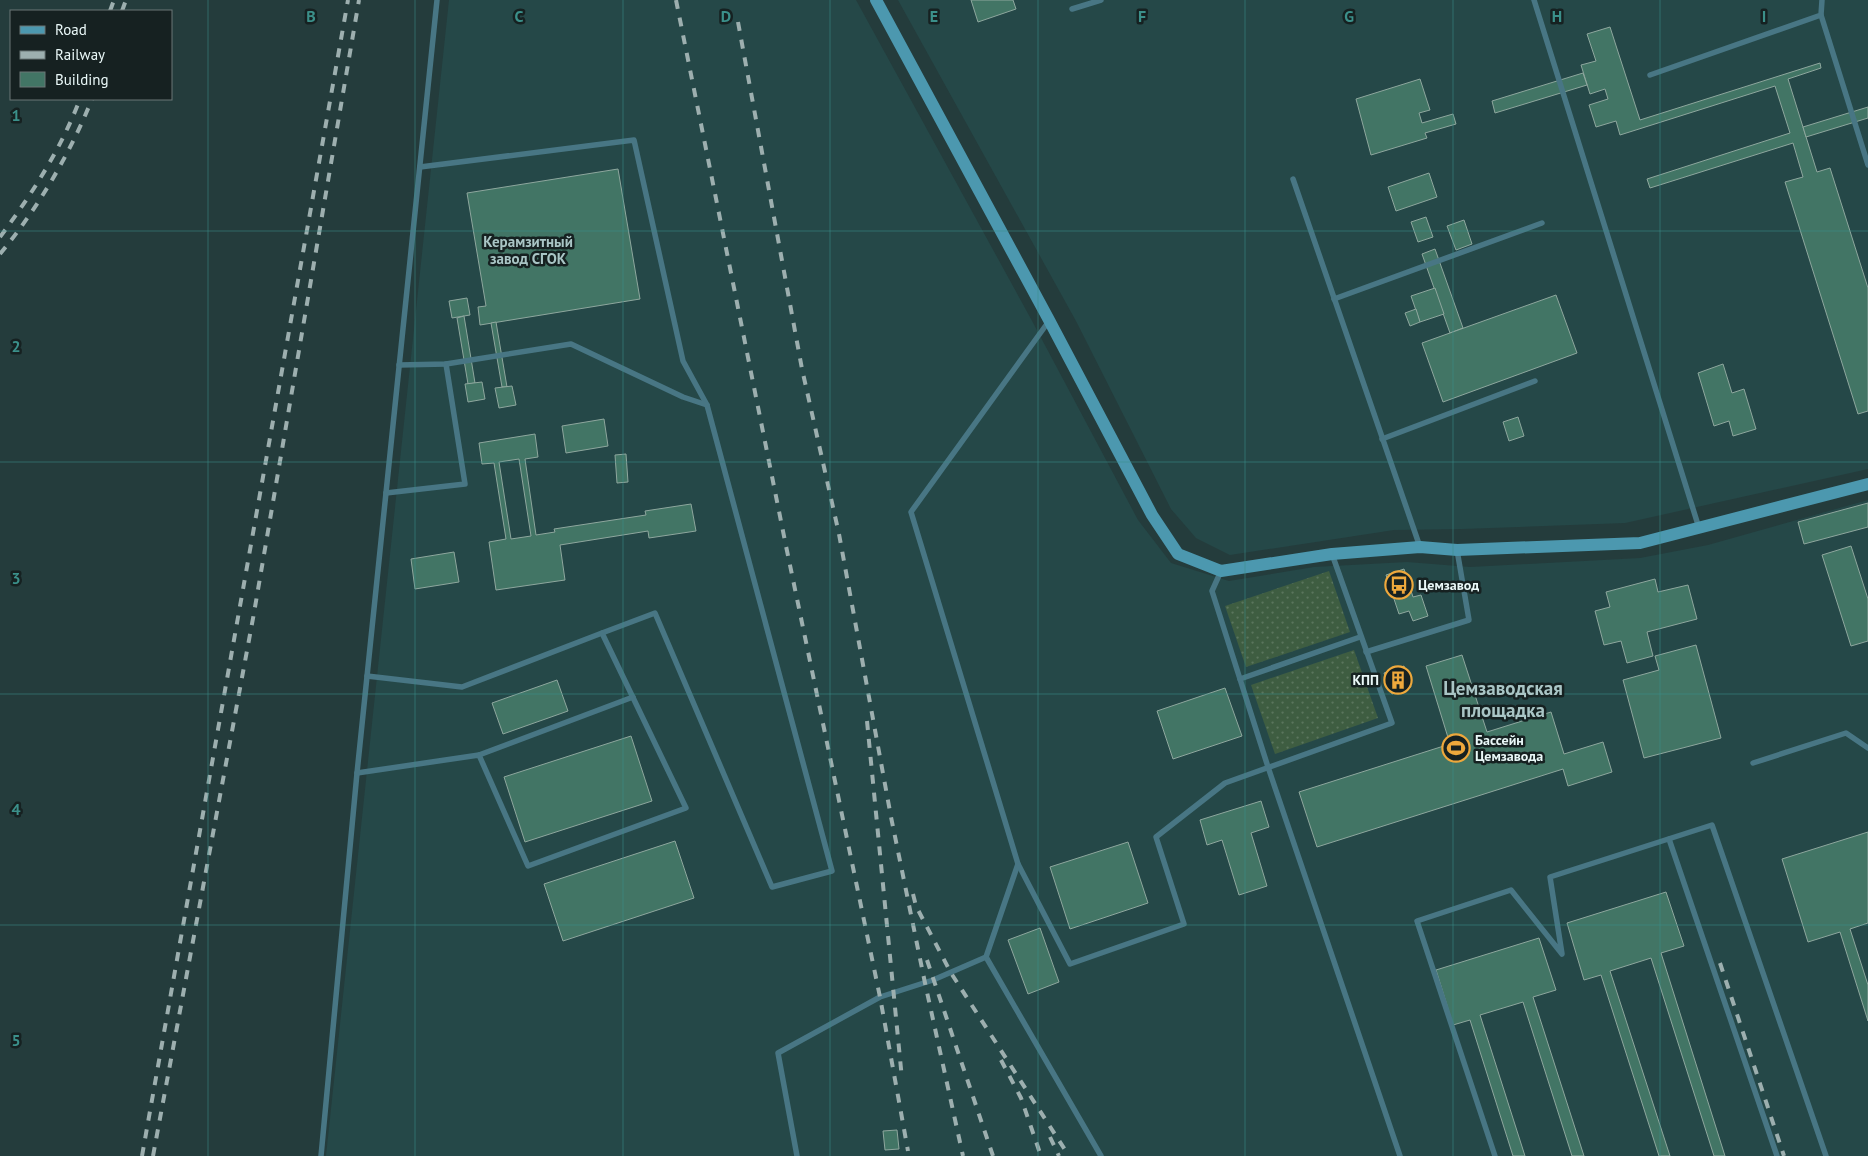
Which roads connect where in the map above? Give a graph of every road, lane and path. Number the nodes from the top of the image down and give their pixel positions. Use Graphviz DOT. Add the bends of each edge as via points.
graph roads {
  1 [pos="437,0"];
  2 [pos="876,0"];
  3 [pos="1101,0"];
  4 [pos="1534,0"];
  5 [pos="1822,0"];
  6 [pos="1072,10"];
  7 [pos="1821,15"];
  8 [pos="1650,75"];
  9 [pos="1868,164"];
  10 [pos="420,167"];
  11 [pos="1293,179"];
  12 [pos="1542,223"];
  13 [pos="1334,299"];
  14 [pos="1049,320"];
  15 [pos="446,364"];
  16 [pos="399,365"];
  17 [pos="1535,381"];
  18 [pos="707,405"];
  19 [pos="1382,439"];
  20 [pos="1868,484"];
  21 [pos="386,494"];
  22 [pos="1698,528"];
  23 [pos="1420,547"];
  24 [pos="1457,550"];
  25 [pos="1332,554"];
  26 [pos="1221,571"];
  27 [pos="602,633"];
  28 [pos="1360,637"];
  29 [pos="1366,652"];
  30 [pos="367,676"];
  31 [pos="1240,679"];
  32 [pos="633,698"];
  33 [pos="1868,748"];
  34 [pos="479,755"];
  35 [pos="1752,763"];
  36 [pos="1268,767"];
  37 [pos="357,772"];
  38 [pos="1669,839"];
  39 [pos="1018,864"];
  40 [pos="986,957"];
  41 [pos="321,1156"];
  42 [pos="797,1156"];
  43 [pos="1101,1156"];
  44 [pos="1400,1156"];
  45 [pos="1495,1156"];
  46 [pos="1777,1156"];
  47 [pos="1826,1156"];
  1 -- 10 [label="lane"];
  2 -- 14 [label="street"];
  3 -- 6 [label="lane"];
  4 -- 22 [label="lane"];
  5 -- 7 [label="lane"];
  7 -- 8 [label="lane"];
  7 -- 9 [label="lane"];
  10 -- 16 [label="lane"];
  10 -- 18 [label="lane" via="634,140 684,362"];
  11 -- 13 [label="lane"];
  12 -- 13 [label="lane"];
  13 -- 19 [label="lane"];
  14 -- 26 [label="street" via="1152,515 1178,554"];
  14 -- 39 [label="lane" via="911,512"];
  15 -- 16 [label="lane"];
  15 -- 18 [label="lane" via="571,344 682,398"];
  15 -- 21 [label="lane" via="465,484"];
  16 -- 21 [label="lane"];
  17 -- 19 [label="lane"];
  18 -- 27 [label="lane" via="832,871 772,887 655,613"];
  19 -- 23 [label="lane"];
  20 -- 22 [label="street"];
  21 -- 30 [label="lane"];
  22 -- 24 [label="street" via="1640,543"];
  23 -- 24 [label="street"];
  23 -- 25 [label="street"];
  24 -- 29 [label="lane" via="1469,620"];
  25 -- 26 [label="street"];
  25 -- 28 [label="lane"];
  26 -- 31 [label="lane" via="1212,591"];
  27 -- 30 [label="lane" via="462,687"];
  27 -- 32 [label="lane"];
  28 -- 29 [label="lane"];
  28 -- 31 [label="lane"];
  29 -- 36 [label="lane" via="1392,723"];
  30 -- 37 [label="lane"];
  31 -- 36 [label="lane"];
  32 -- 34 [label="lane"];
  32 -- 34 [label="lane" via="686,808 528,866"];
  33 -- 35 [label="lane" via="1846,733"];
  34 -- 37 [label="lane"];
  36 -- 39 [label="lane" via="1225,783 1156,837 1184,924 1070,964"];
  36 -- 44 [label="lane"];
  37 -- 41 [label="lane"];
  38 -- 45 [label="lane" via="1550,877 1562,954 1511,890 1417,921"];
  38 -- 46 [label="lane"];
  38 -- 47 [label="lane" via="1712,825"];
  39 -- 40 [label="lane"];
  40 -- 42 [label="lane" via="933,980 880,997 778,1053"];
  40 -- 43 [label="lane"];
}
